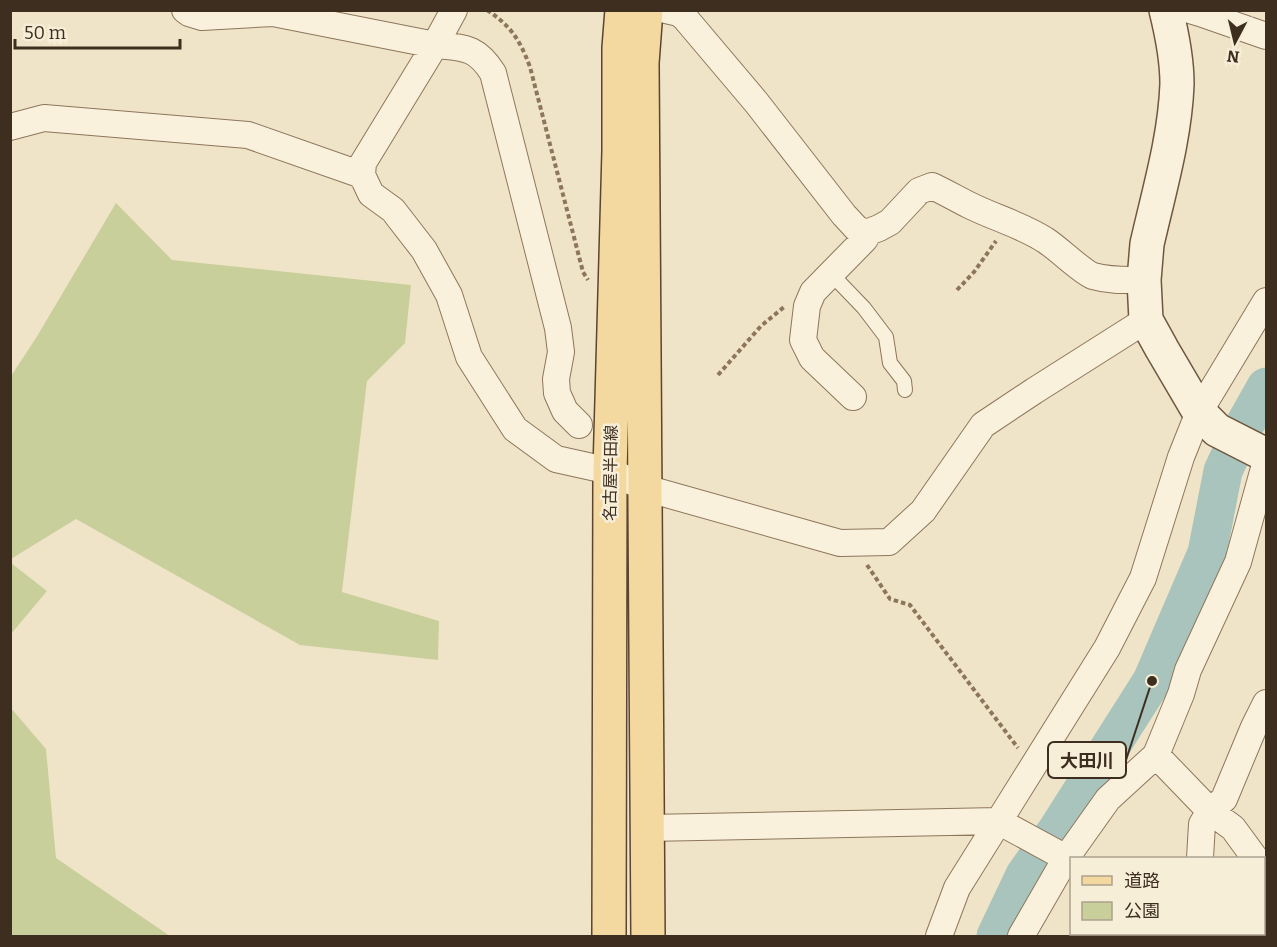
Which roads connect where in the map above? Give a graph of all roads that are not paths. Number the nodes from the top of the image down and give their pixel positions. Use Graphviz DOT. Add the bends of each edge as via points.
graph roads {
  1 [pos="185,10"];
  2 [pos="454,10"];
  3 [pos="622,10"];
  4 [pos="646,10"];
  5 [pos="666,10"];
  6 [pos="1175,11"];
  7 [pos="1266,36"];
  8 [pos="435,45"];
  9 [pos="10,127"];
  10 [pos="362,175"];
  11 [pos="866,233"];
  12 [pos="834,270"];
  13 [pos="1144,280"];
  14 [pos="1266,300"];
  15 [pos="1146,320"];
  16 [pos="905,390"];
  17 [pos="853,397"];
  18 [pos="1208,421"];
  19 [pos="579,425"];
  20 [pos="1264,456"];
  21 [pos="610,471"];
  22 [pos="645,488"];
  23 [pos="1266,703"];
  24 [pos="1156,755"];
  25 [pos="1255,758"];
  26 [pos="1210,811"];
  27 [pos="998,820"];
  28 [pos="647,828"];
  29 [pos="1200,857"];
  30 [pos="1254,857"];
  31 [pos="1066,858"];
  32 [pos="609,936"];
  33 [pos="648,936"];
  34 [pos="939,936"];
  35 [pos="1021,936"];
  1 -- 8 [label="street" via="202,17 273,13"];
  2 -- 8 [label="street"];
  3 -- 21 [label="main road, 名古屋半田線"];
  4 -- 22 [label="main road, 名古屋半田線" via="642,63"];
  5 -- 11 [label="street" via="685,18 844,215"];
  6 -- 7 [label="street" via="1200,13"];
  6 -- 13 [label="street" via="1177,82 1171,141 1147,244"];
  8 -- 10 [label="street" via="363,163"];
  8 -- 19 [label="street" via="473,51 493,73 558,328 561,352 557,393 565,411"];
  9 -- 10 [label="street" via="44,118 248,135"];
  10 -- 21 [label="street" via="371,194 393,210 424,250 449,295 469,357 515,429 556,459"];
  11 -- 12 [label="street" via="865,239"];
  11 -- 13 [label="street" via="890,222 919,191 932,186 967,205 1020,225 1048,241 1091,275"];
  12 -- 16 [label="lane" via="839,282 886,337 890,363 904,381"];
  12 -- 17 [label="street" via="810,298 803,340 812,358"];
  13 -- 15 [label="street"];
  14 -- 18 [label="street"];
  15 -- 18 [label="street"];
  15 -- 22 [label="street" via="983,425 923,511 889,542 840,543"];
  18 -- 20 [label="street"];
  18 -- 27 [label="street" via="1181,456 1143,578 1107,648"];
  20 -- 24 [label="street" via="1238,562 1188,670"];
  21 -- 22 [label="street"];
  21 -- 32 [label="main road, 名古屋半田線"];
  22 -- 28 [label="main road, 名古屋半田線"];
  23 -- 25 [label="street" via="1254,727"];
  24 -- 26 [label="street"];
  24 -- 31 [label="street" via="1108,799"];
  25 -- 26 [label="street"];
  26 -- 29 [label="street" via="1202,824"];
  26 -- 30 [label="street" via="1233,828"];
  27 -- 28 [label="street"];
  27 -- 31 [label="street"];
  27 -- 34 [label="street" via="957,888"];
  28 -- 33 [label="main road, 名古屋半田線"];
  31 -- 35 [label="street"];
}
